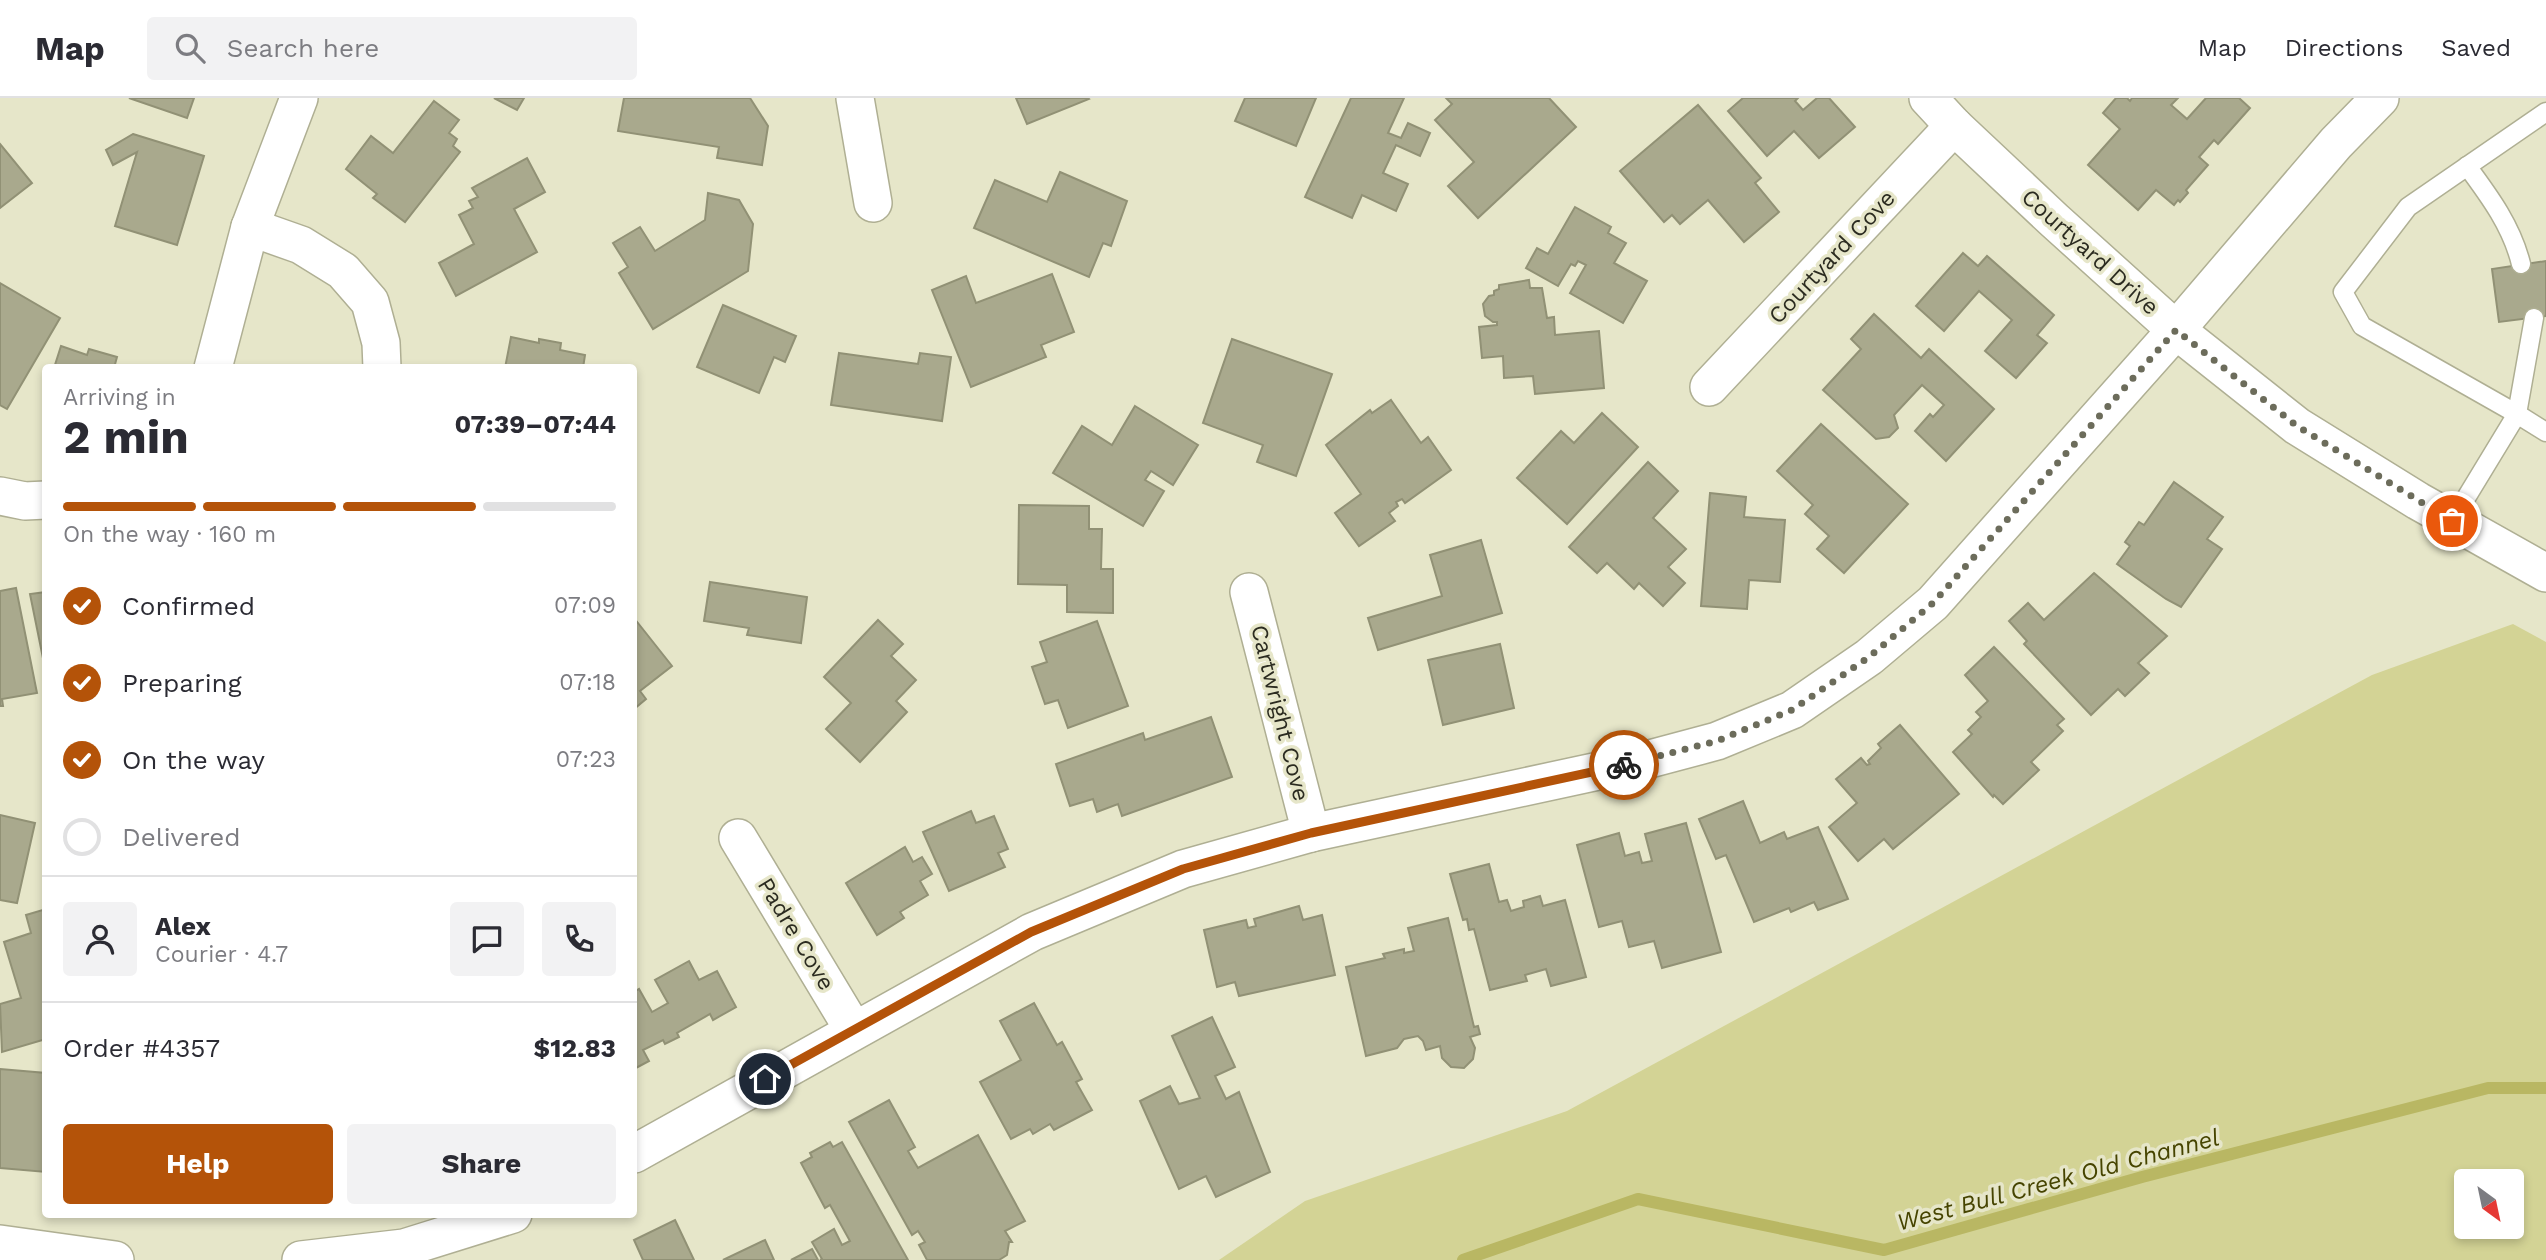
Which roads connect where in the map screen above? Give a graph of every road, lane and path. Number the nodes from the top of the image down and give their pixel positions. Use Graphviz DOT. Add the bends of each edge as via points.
graph roads {
  1 [pos="299,98"];
  2 [pos="855,98"];
  3 [pos="1928,98"];
  4 [pos="2380,98"];
  5 [pos="2546,112"];
  6 [pos="1954,126"];
  7 [pos="2467,166"];
  8 [pos="873,204"];
  9 [pos="250,227"];
  10 [pos="2521,264"];
  11 [pos="2534,318"];
  12 [pos="2176,330"];
  13 [pos="215,364"];
  14 [pos="382,364"];
  15 [pos="1709,387"];
  16 [pos="2517,414"];
  17 [pos="2546,432"];
  18 [pos="0,496"];
  19 [pos="42,500"];
  20 [pos="2452,521"];
  21 [pos="2546,573"];
  22 [pos="1249,592"];
  23 [pos="1311,833"];
  24 [pos="738,838"];
  25 [pos="853,1029"];
  26 [pos="637,1152"];
  27 [pos="500,1218"];
  28 [pos="0,1244"];
  29 [pos="116,1260"];
  30 [pos="301,1260"];
  1 -- 9 [label="street"];
  2 -- 8 [label="street"];
  3 -- 6 [label="street, Courtyard Drive"];
  4 -- 12 [label="street"];
  5 -- 7 [label="lane"];
  6 -- 12 [label="street, Courtyard Drive"];
  6 -- 15 [label="street, Courtyard Cove"];
  7 -- 10 [label="lane" via="2496,205"];
  7 -- 16 [label="lane" via="2408,207 2343,292 2362,326"];
  9 -- 13 [label="street"];
  9 -- 14 [label="street" via="302,245 343,271 370,302"];
  11 -- 16 [label="lane"];
  12 -- 20 [label="street, Courtyard Drive" via="2297,426"];
  12 -- 23 [label="street" via="1933,603 1869,657 1792,710 1717,741 1631,764"];
  16 -- 17 [label="lane"];
  16 -- 20 [label="lane"];
  18 -- 19 [label="street"];
  20 -- 21 [label="street, Courtyard Drive"];
  22 -- 23 [label="street, Cartwright Cove"];
  23 -- 25 [label="street" via="1183,869 1031,932"];
  24 -- 25 [label="street, Padre Cove"];
  25 -- 26 [label="street"];
  27 -- 30 [label="street" via="404,1248"];
  28 -- 29 [label="street"];
}
